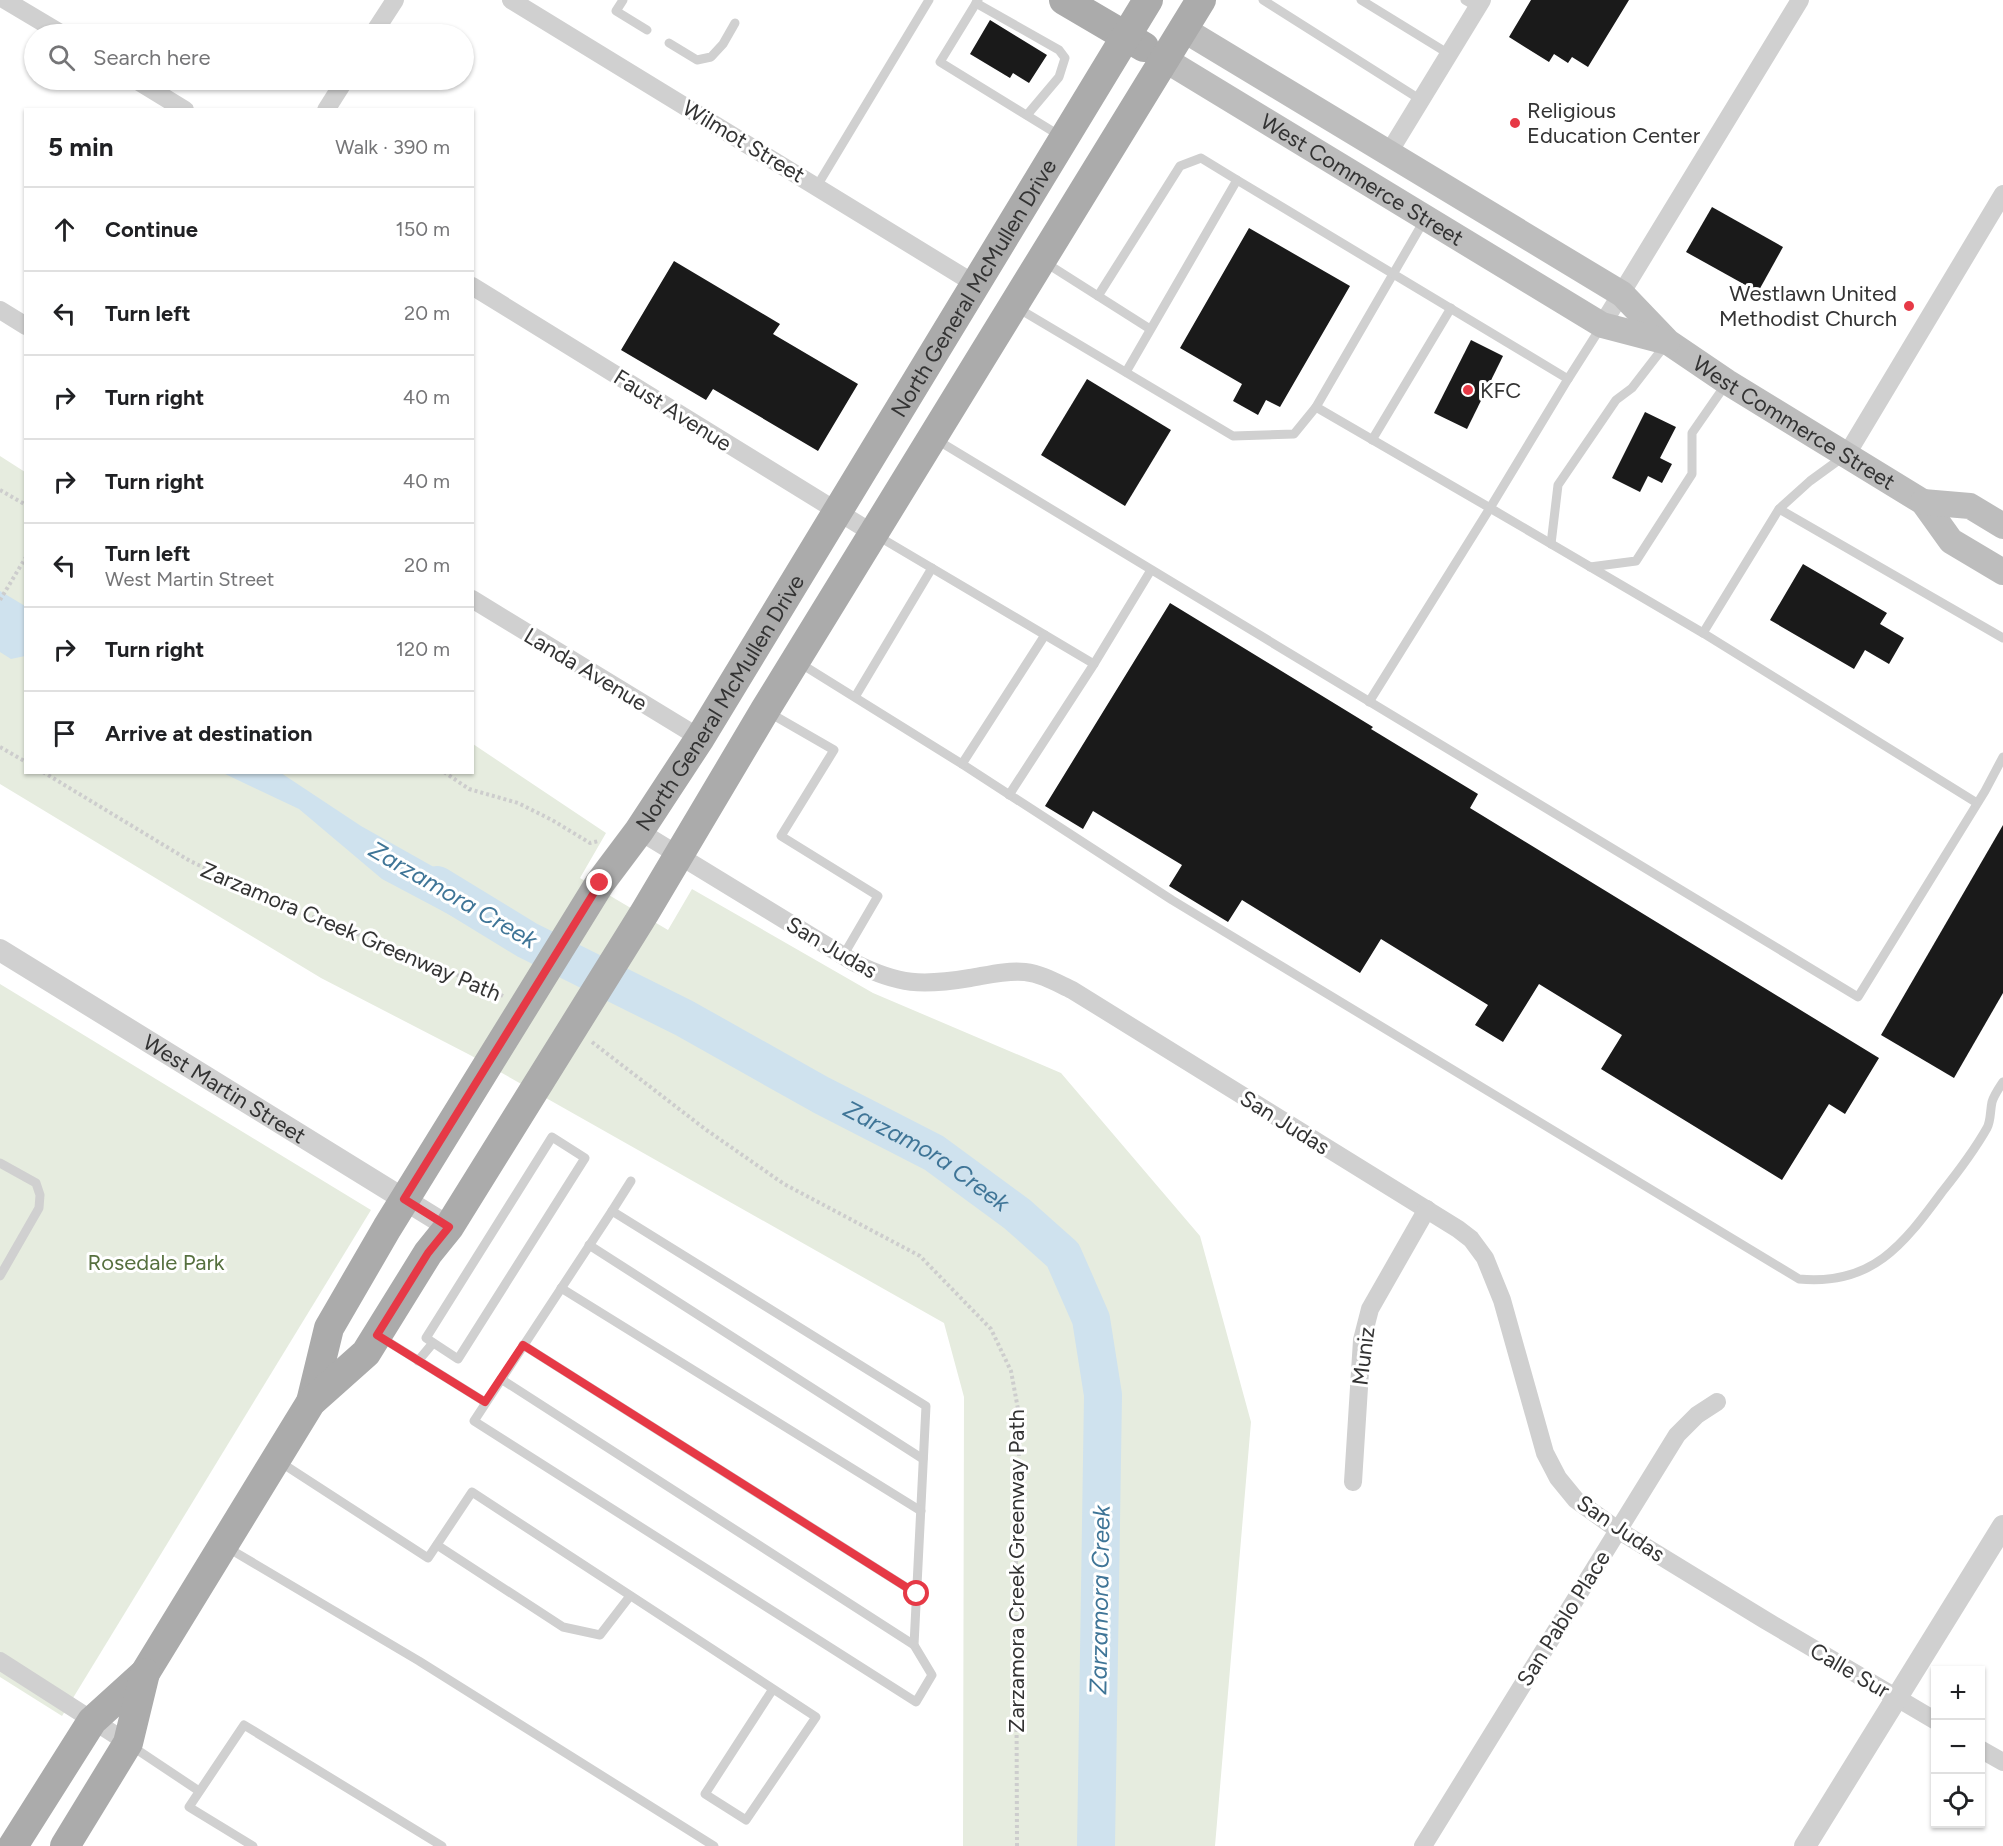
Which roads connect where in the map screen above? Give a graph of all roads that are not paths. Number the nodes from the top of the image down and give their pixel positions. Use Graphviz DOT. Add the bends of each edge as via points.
graph roads {
  1 [pos="5,0"];
  2 [pos="395,0"];
  3 [pos="511,0"];
  4 [pos="623,0"];
  5 [pos="928,0"];
  6 [pos="1064,0"];
  7 [pos="1201,0"];
  8 [pos="1263,0"];
  9 [pos="1361,0"];
  10 [pos="1800,0"];
  11 [pos="977,2"];
  12 [pos="1143,2"];
  13 [pos="1475,2"];
  14 [pos="735,23"];
  15 [pos="45,24"];
  16 [pos="379,24"];
  17 [pos="1183,29"];
  18 [pos="647,30"];
  19 [pos="1126,36"];
  20 [pos="669,43"];
  21 [pos="1449,54"];
  22 [pos="1164,59"];
  23 [pos="152,90"];
  24 [pos="339,90"];
  25 [pos="1421,100"];
  26 [pos="182,108"];
  27 [pos="327,108"];
  28 [pos="1027,115"];
  29 [pos="1064,138"];
  30 [pos="1388,154"];
  31 [pos="1237,180"];
  32 [pos="817,186"];
  33 [pos="2003,194"];
  34 [pos="1425,218"];
  35 [pos="1041,260"];
  36 [pos="1393,274"];
  37 [pos="975,284"];
  38 [pos="474,287"];
  39 [pos="1622,294"];
  40 [pos="1098,296"];
  41 [pos="1014,306"];
  42 [pos="1452,309"];
  43 [pos="0,310"];
  44 [pos="24,325"];
  45 [pos="1602,325"];
  46 [pos="1150,329"];
  47 [pos="1668,342"];
  48 [pos="1126,372"];
  49 [pos="1568,379"];
  50 [pos="1727,382"];
  51 [pos="1316,407"];
  52 [pos="933,438"];
  53 [pos="1372,440"];
  54 [pos="1847,454"];
  55 [pos="1923,502"];
  56 [pos="1490,508"];
  57 [pos="1779,509"];
  58 [pos="837,512"];
  59 [pos="2003,526"];
  60 [pos="874,534"];
  61 [pos="1551,544"];
  62 [pos="1590,567"];
  63 [pos="932,568"];
  64 [pos="1151,570"];
  65 [pos="2003,572"];
  66 [pos="474,600"];
  67 [pos="1703,633"];
  68 [pos="1045,634"];
  69 [pos="2003,638"];
  70 [pos="796,660"];
  71 [pos="1094,664"];
  72 [pos="855,697"];
  73 [pos="1370,702"];
  74 [pos="765,710"];
  75 [pos="700,738"];
  76 [pos="2003,757"];
  77 [pos="962,764"];
  78 [pos="1009,795"];
  79 [pos="1977,803"];
  80 [pos="639,831"];
  81 [pos="679,856"];
  82 [pos="0,950"];
  83 [pos="843,956"];
  84 [pos="2003,1082"];
  85 [pos="0,1163"];
  86 [pos="631,1181"];
  87 [pos="404,1199"];
  88 [pos="1427,1209"];
  89 [pos="612,1211"];
  90 [pos="449,1227"];
  91 [pos="589,1245"];
  92 [pos="0,1276"];
  93 [pos="561,1288"];
  94 [pos="377,1335"];
  95 [pos="433,1343"];
  96 [pos="523,1345"];
  97 [pos="418,1361"];
  98 [pos="500,1381"];
  99 [pos="311,1402"];
  100 [pos="485,1402"];
  101 [pos="1717,1402"];
  102 [pos="276,1459"];
  103 [pos="923,1460"];
  104 [pos="1353,1482"];
  105 [pos="921,1511"];
  106 [pos="2003,1526"];
  107 [pos="1618,1530"];
  108 [pos="223,1545"];
  109 [pos="436,1545"];
  110 [pos="917,1594"];
  111 [pos="630,1596"];
  112 [pos="1765,1620"];
  113 [pos="914,1645"];
  114 [pos="0,1661"];
  115 [pos="145,1673"];
  116 [pos="773,1689"];
  117 [pos="1897,1698"];
  118 [pos="1933,1720"];
  119 [pos="92,1721"];
  120 [pos="128,1743"];
  121 [pos="1985,1752"];
  122 [pos="2003,1762"];
  123 [pos="199,1791"];
  124 [pos="13,1846"];
  125 [pos="65,1846"];
  126 [pos="253,1846"];
  127 [pos="442,1846"];
  128 [pos="714,1846"];
  129 [pos="1423,1846"];
  130 [pos="1805,1846"];
  1 -- 15 [label="street"];
  2 -- 16 [label="street"];
  3 -- 32 [label="street, Wilmot Street"];
  4 -- 18 [label="lane" via="616,11"];
  5 -- 32 [label="lane"];
  6 -- 19 [label="main road, West Commerce Street"];
  7 -- 17 [label="main road, North General McMullen Drive"];
  8 -- 25 [label="lane"];
  9 -- 21 [label="lane"];
  10 -- 39 [label="street"];
  11 -- 28 [label="lane" via="940,62"];
  11 -- 28 [label="lane" via="1059,50 1065,58 1059,77"];
  12 -- 17 [label="main road, West Commerce Street"];
  12 -- 19 [label="main road, North General McMullen Drive"];
  13 -- 21 [label="street"];
  14 -- 20 [label="lane" via="711,57 697,60"];
  17 -- 22 [label="main road, North General McMullen Drive"];
  17 -- 30 [label="main road, West Commerce Street"];
  19 -- 22 [label="main road, West Commerce Street"];
  19 -- 29 [label="main road, North General McMullen Drive"];
  21 -- 25 [label="street"];
  22 -- 34 [label="main road, West Commerce Street"];
  22 -- 35 [label="main road, North General McMullen Drive"];
  23 -- 26 [label="street"];
  24 -- 27 [label="street"];
  25 -- 30 [label="street"];
  28 -- 29 [label="lane"];
  29 -- 37 [label="main road, North General McMullen Drive"];
  30 -- 39 [label="main road, West Commerce Street"];
  31 -- 36 [label="lane"];
  31 -- 40 [label="lane" via="1201,158 1180,166"];
  31 -- 46 [label="lane"];
  32 -- 37 [label="street, Wilmot Street"];
  33 -- 54 [label="street"];
  34 -- 36 [label="lane"];
  34 -- 45 [label="main road, West Commerce Street"];
  35 -- 40 [label="lane"];
  35 -- 41 [label="main road, North General McMullen Drive"];
  36 -- 42 [label="lane"];
  36 -- 51 [label="lane"];
  37 -- 58 [label="main road, North General McMullen Drive"];
  38 -- 58 [label="street, Faust Avenue"];
  39 -- 45 [label="street"];
  39 -- 47 [label="main road, West Commerce Street"];
  40 -- 46 [label="lane"];
  41 -- 48 [label="lane"];
  41 -- 52 [label="main road, North General McMullen Drive"];
  42 -- 49 [label="lane"];
  42 -- 53 [label="lane"];
  43 -- 44 [label="street"];
  45 -- 47 [label="main road, West Commerce Street"];
  45 -- 49 [label="lane"];
  46 -- 48 [label="lane"];
  47 -- 50 [label="main road, West Commerce Street"];
  47 -- 61 [label="lane" via="1632,388 1616,400 1558,485"];
  48 -- 51 [label="lane" via="1233,436 1294,434"];
  49 -- 56 [label="lane"];
  50 -- 54 [label="main road, West Commerce Street"];
  50 -- 62 [label="lane" via="1692,434 1692,474 1636,561"];
  51 -- 53 [label="lane"];
  52 -- 60 [label="main road, North General McMullen Drive"];
  52 -- 64 [label="lane"];
  53 -- 56 [label="lane"];
  54 -- 55 [label="main road, West Commerce Street"];
  54 -- 57 [label="lane"];
  55 -- 59 [label="main road, West Commerce Street" via="1970,506"];
  55 -- 65 [label="main road, West Commerce Street" via="1951,541"];
  56 -- 61 [label="lane"];
  56 -- 73 [label="lane"];
  57 -- 67 [label="lane"];
  57 -- 69 [label="lane"];
  58 -- 60 [label="street, Faust Avenue"];
  58 -- 75 [label="main road, North General McMullen Drive"];
  60 -- 63 [label="lane"];
  60 -- 70 [label="main road, North General McMullen Drive"];
  61 -- 62 [label="lane"];
  62 -- 67 [label="lane"];
  63 -- 68 [label="lane"];
  63 -- 72 [label="lane"];
  64 -- 71 [label="lane"];
  64 -- 73 [label="lane"];
  66 -- 75 [label="street, Landa Avenue"];
  67 -- 79 [label="lane"];
  68 -- 71 [label="lane"];
  68 -- 77 [label="lane"];
  70 -- 72 [label="lane"];
  70 -- 74 [label="main road, North General McMullen Drive"];
  71 -- 78 [label="lane"];
  72 -- 77 [label="lane"];
  73 -- 79 [label="lane" via="1858,997"];
  74 -- 81 [label="main road, North General McMullen Drive"];
  74 -- 83 [label="lane" via="834,750 781,836 878,896"];
  75 -- 80 [label="main road, North General McMullen Drive"];
  76 -- 79 [label="lane"];
  77 -- 78 [label="lane"];
  78 -- 84 [label="lane" via="1172,900 1799,1279 1819,1281 1857,1274 1886,1257 1908,1237 1972,1153 1988,1125 1992,1099"];
  80 -- 81 [label="street, San Judas"];
  80 -- 87 [label="main road, North General McMullen Drive" via="600,883"];
  81 -- 83 [label="street, San Judas"];
  81 -- 90 [label="main road, North General McMullen Drive"];
  82 -- 87 [label="street, West Martin Street"];
  83 -- 88 [label="street, San Judas" via="880,976 907,983 931,984 1004,972 1026,972 1046,978 1072,990"];
  85 -- 92 [label="lane" via="36,1183 40,1195 39,1208"];
  86 -- 89 [label="lane"];
  87 -- 90 [label="street, West Martin Street"];
  87 -- 99 [label="main road, North General McMullen Drive" via="328,1328"];
  88 -- 104 [label="street, Muniz" via="1370,1309 1362,1340"];
  88 -- 107 [label="street, San Judas" via="1471,1239 1485,1258 1502,1300 1552,1468 1576,1500"];
  89 -- 91 [label="lane"];
  89 -- 103 [label="lane" via="926,1406"];
  90 -- 94 [label="main road, North General McMullen Drive" via="428,1253"];
  91 -- 93 [label="lane"];
  91 -- 103 [label="lane"];
  93 -- 96 [label="lane"];
  93 -- 105 [label="lane"];
  94 -- 97 [label="lane"];
  94 -- 99 [label="main road, North General McMullen Drive" via="366,1353"];
  95 -- 95 [label="lane" via="458,1359 585,1158 552,1137 426,1338"];
  95 -- 97 [label="lane"];
  96 -- 98 [label="lane"];
  96 -- 110 [label="lane"];
  97 -- 100 [label="lane"];
  98 -- 100 [label="lane"];
  98 -- 113 [label="lane"];
  99 -- 102 [label="main road, North General McMullen Drive"];
  100 -- 113 [label="lane" via="474,1421 916,1702 932,1676"];
  101 -- 107 [label="street, San Pablo Place" via="1677,1435"];
  102 -- 108 [label="main road, North General McMullen Drive"];
  102 -- 109 [label="lane" via="428,1558"];
  103 -- 105 [label="lane"];
  105 -- 110 [label="lane"];
  106 -- 117 [label="street"];
  107 -- 112 [label="street, San Judas"];
  107 -- 129 [label="street, San Pablo Place"];
  108 -- 115 [label="main road, North General McMullen Drive"];
  108 -- 128 [label="lane" via="419,1661"];
  109 -- 111 [label="lane" via="563,1627 600,1635"];
  109 -- 111 [label="lane" via="472,1492"];
  110 -- 113 [label="lane"];
  111 -- 116 [label="lane"];
  112 -- 117 [label="street, Calle Sur"];
  114 -- 119 [label="street"];
  115 -- 119 [label="main road, North General McMullen Drive"];
  115 -- 120 [label="main road, North General McMullen Drive"];
  116 -- 116 [label="lane" via="816,1717 746,1820 705,1794"];
  117 -- 118 [label="street, Calle Sur"];
  117 -- 130 [label="street"];
  119 -- 120 [label="street"];
  119 -- 124 [label="main road, North General McMullen Drive"];
  120 -- 123 [label="lane"];
  120 -- 125 [label="main road, North General McMullen Drive"];
  121 -- 122 [label="street"];
  123 -- 126 [label="lane" via="189,1808"];
  123 -- 127 [label="lane" via="244,1725"];
}
